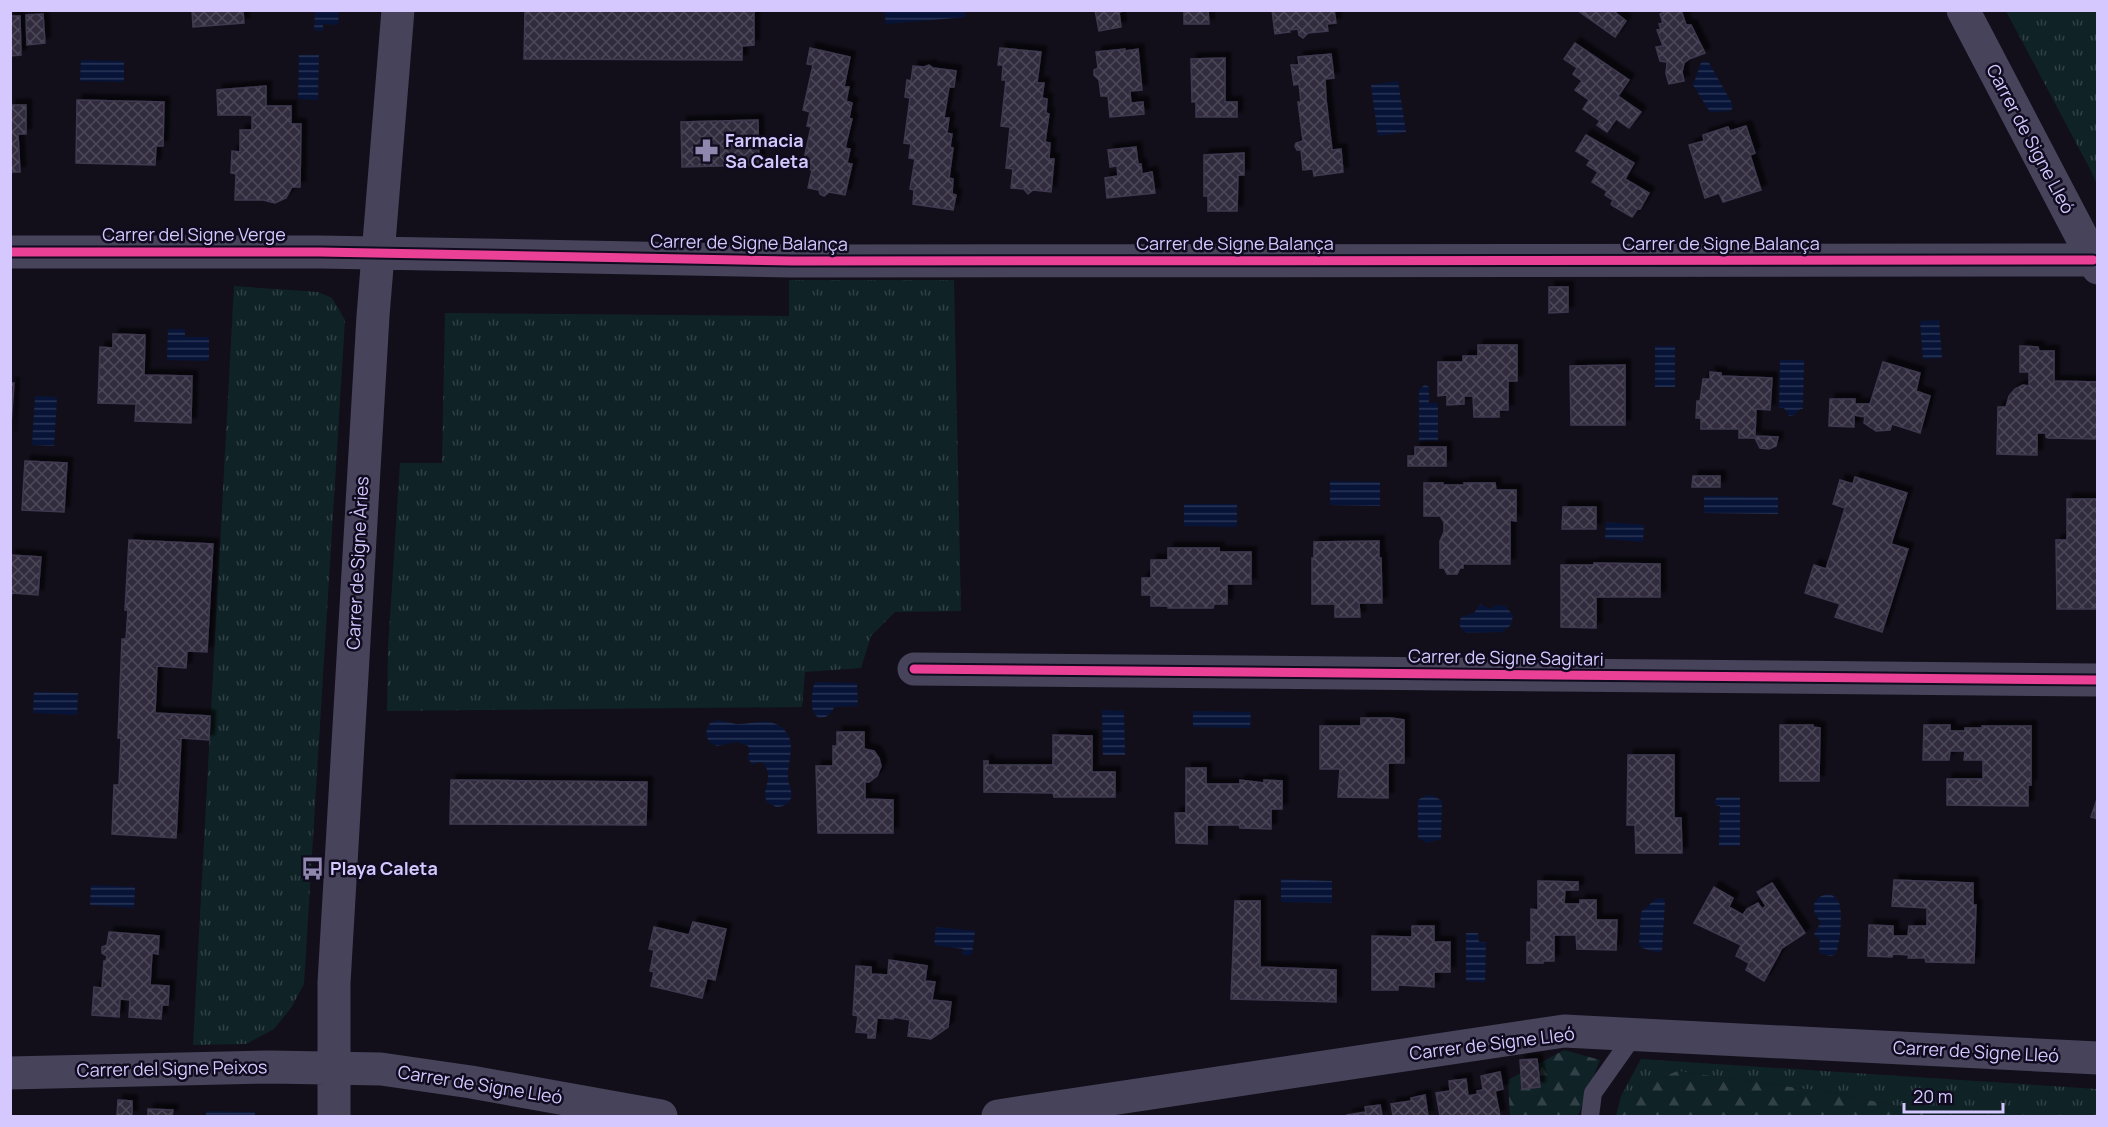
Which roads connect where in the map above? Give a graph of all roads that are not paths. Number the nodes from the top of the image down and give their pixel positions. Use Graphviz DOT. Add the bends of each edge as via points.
graph roads {
  1 [pos="398,10"];
  2 [pos="1963,10"];
  3 [pos="10,252"];
  4 [pos="377,254"];
  5 [pos="2095,264"];
  6 [pos="914,669"];
  7 [pos="2097,680"];
  8 [pos="1634,1035"];
  9 [pos="2097,1058"];
  10 [pos="334,1067"];
  11 [pos="10,1073"];
  12 [pos="334,1116"];
  13 [pos="661,1116"];
  14 [pos="998,1116"];
  15 [pos="1590,1116"];
  1 -- 4 [label="street, Carrer de Signe Àries"];
  2 -- 5 [label="street, Carrer de Signe Lleó"];
  3 -- 4 [label="street, Carrer del Signe Verge"];
  4 -- 5 [label="street, Carrer de Signe Balança" via="792,261"];
  4 -- 10 [label="street, Carrer de Signe Àries" via="334,983"];
  6 -- 7 [label="street, Carrer de Signe Sagitari"];
  8 -- 9 [label="street, Carrer de Signe Lleó"];
  8 -- 14 [label="street, Carrer de Signe Lleó" via="1564,1031"];
  8 -- 15 [label="lane" via="1593,1093"];
  10 -- 11 [label="street, Carrer del Signe Peixos"];
  10 -- 12 [label="street, Carrer de Signe Àries"];
  10 -- 13 [label="street, Carrer de Signe Lleó" via="381,1069 471,1082"];
}
